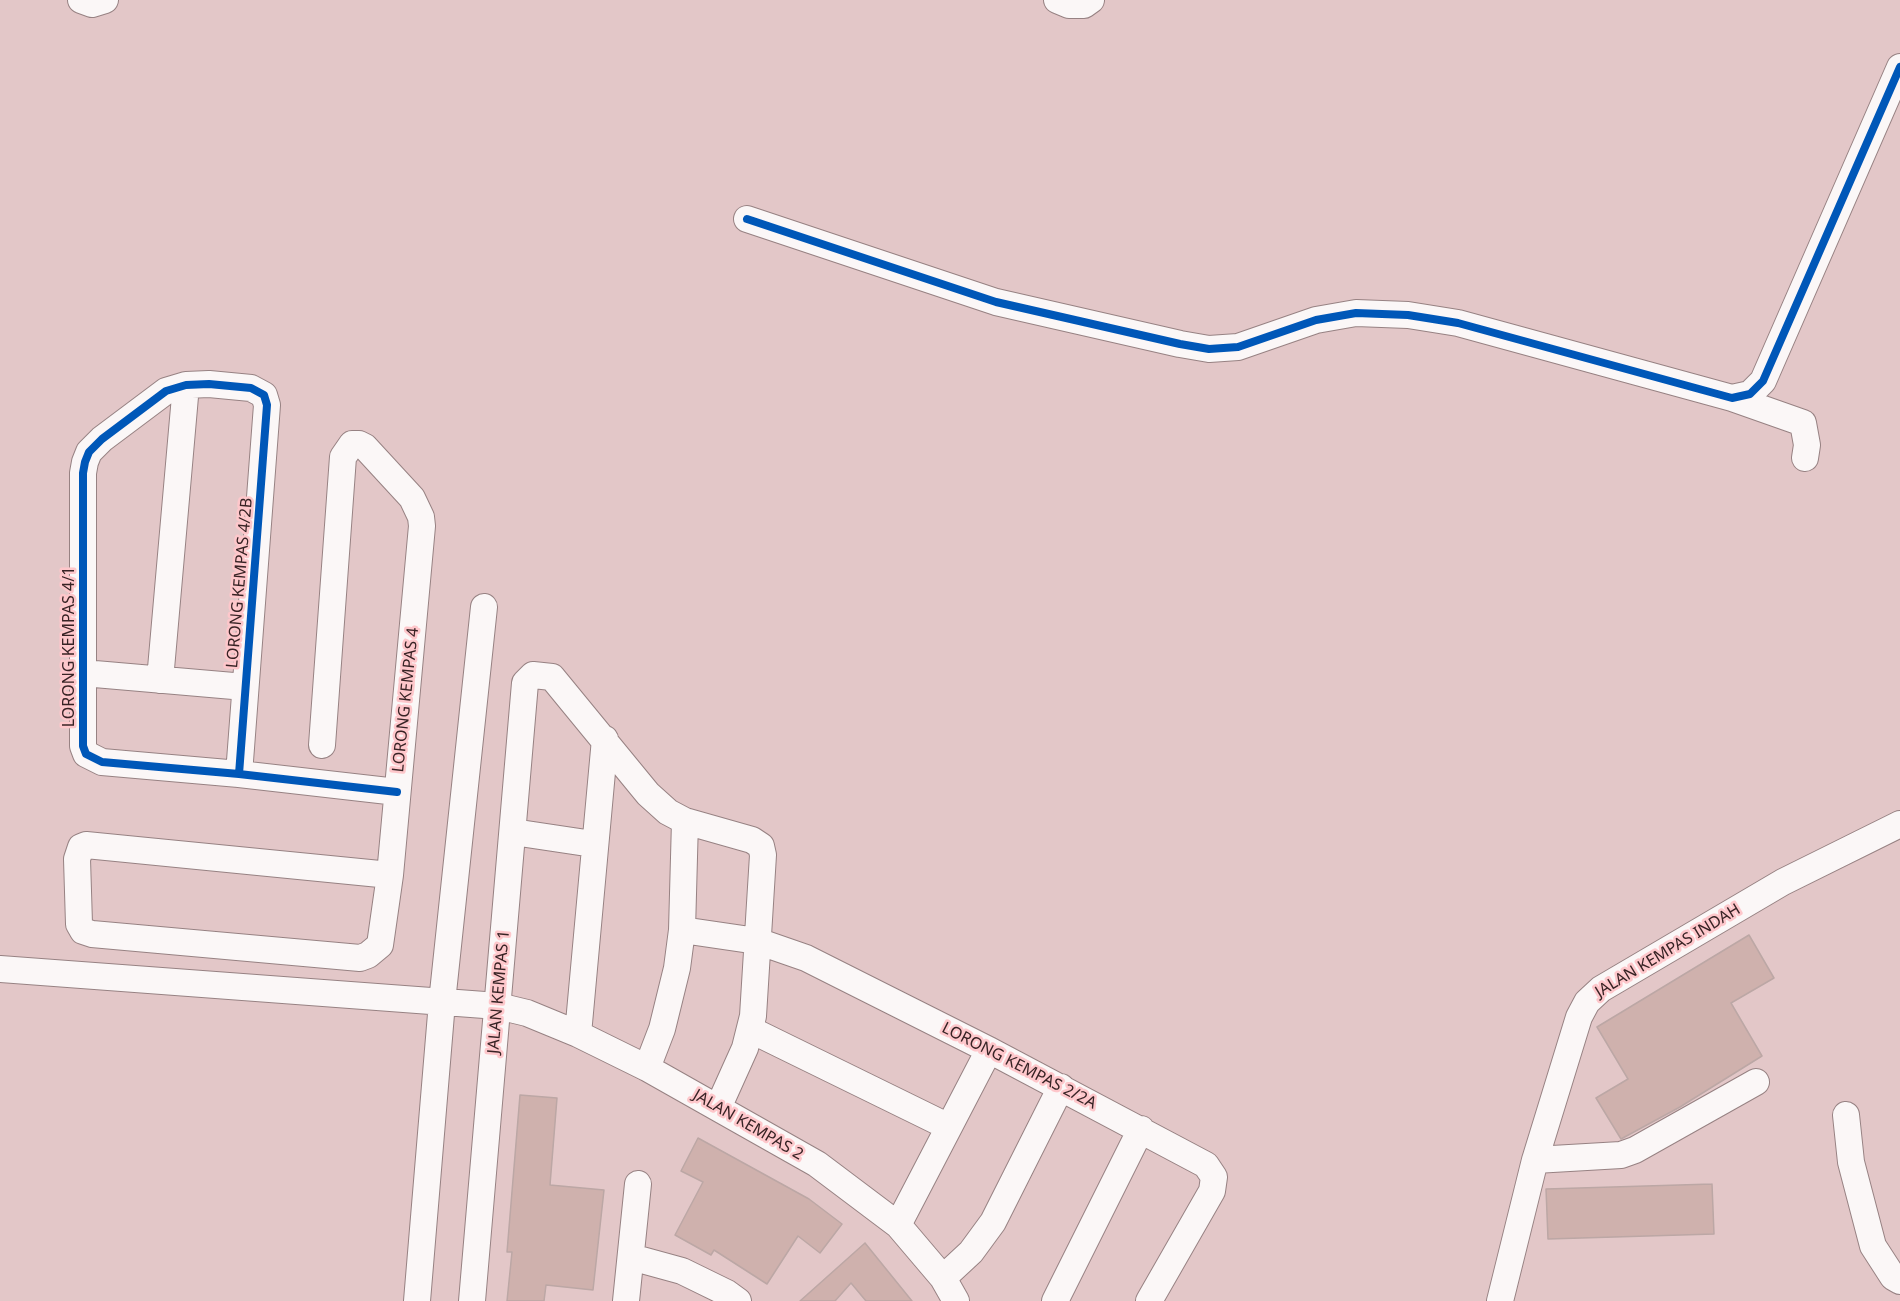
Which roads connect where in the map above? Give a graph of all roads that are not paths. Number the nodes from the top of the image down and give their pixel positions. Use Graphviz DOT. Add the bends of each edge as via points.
graph roads {
  1 [pos="1058,0"];
  2 [pos="1091,0"];
  3 [pos="1900,67"];
  4 [pos="747,219"];
  5 [pos="186,385"];
  6 [pos="1732,398"];
  7 [pos="1805,458"];
  8 [pos="484,607"];
  9 [pos="83,673"];
  10 [pos="160,680"];
  11 [pos="245,687"];
  12 [pos="605,740"];
  13 [pos="322,746"];
  14 [pos="239,774"];
  15 [pos="397,792"];
  16 [pos="685,821"];
  17 [pos="1900,824"];
  18 [pos="513,832"];
  19 [pos="593,844"];
  20 [pos="390,875"];
  21 [pos="682,930"];
  22 [pos="758,941"];
  23 [pos="270,949"];
  24 [pos="0,969"];
  25 [pos="265,988"];
  26 [pos="442,1002"];
  27 [pos="498,1006"];
  28 [pos="751,1030"];
  29 [pos="578,1034"];
  30 [pos="989,1050"];
  31 [pos="647,1068"];
  32 [pos="1756,1082"];
  33 [pos="1061,1087"];
  34 [pos="718,1108"];
  35 [pos="1846,1115"];
  36 [pos="949,1127"];
  37 [pos="1141,1129"];
  38 [pos="1535,1160"];
  39 [pos="638,1184"];
  40 [pos="898,1225"];
  41 [pos="631,1257"];
  42 [pos="943,1278"];
  43 [pos="1900,1281"];
  44 [pos="417,1301"];
  45 [pos="472,1301"];
  46 [pos="626,1301"];
  47 [pos="738,1301"];
  48 [pos="956,1301"];
  49 [pos="1055,1301"];
  50 [pos="1149,1301"];
  51 [pos="1500,1301"];
  1 -- 2 [label="street" via="1084,5"];
  3 -- 6 [label="street" via="1763,381 1749,394"];
  4 -- 6 [label="street" via="996,302 1180,344 1209,349 1238,347 1316,320 1356,313 1408,315 1458,322"];
  5 -- 9 [label="street, LORONG KEMPAS 4/1" via="166,391 88,452 83,473"];
  5 -- 10 [label="street"];
  5 -- 11 [label="street, LORONG KEMPAS 4/2B" via="251,388 264,395 267,405"];
  6 -- 7 [label="street" via="1803,423"];
  8 -- 26 [label="street"];
  9 -- 10 [label="street"];
  9 -- 14 [label="street, LORONG KEMPAS 4/1" via="83,746 90,758"];
  10 -- 11 [label="street"];
  11 -- 14 [label="street, LORONG KEMPAS 4/2B"];
  12 -- 16 [label="street" via="648,794"];
  12 -- 18 [label="street, JALAN KEMPAS 1" via="552,677 532,675 525,683"];
  12 -- 19 [label="street"];
  13 -- 15 [label="street, LORONG KEMPAS 4" via="343,457 352,444 365,447 412,498 421,517"];
  14 -- 15 [label="street, LORONG KEMPAS 4/1"];
  15 -- 20 [label="street, LORONG KEMPAS 4"];
  16 -- 21 [label="street"];
  16 -- 22 [label="street" via="761,846 764,855"];
  17 -- 38 [label="street, JALAN KEMPAS INDAH" via="1783,882 1601,989 1579,1017"];
  18 -- 19 [label="street"];
  18 -- 27 [label="street, JALAN KEMPAS 1"];
  19 -- 29 [label="street"];
  20 -- 23 [label="street, LORONG KEMPAS 4" via="383,939 368,955 360,958"];
  20 -- 23 [label="street, LORONG KEMPAS 4" via="81,847 77,859 79,924 84,931"];
  21 -- 22 [label="street, LORONG KEMPAS 2/2A"];
  21 -- 31 [label="street" via="671,999"];
  22 -- 28 [label="street"];
  22 -- 30 [label="street, LORONG KEMPAS 2/2A" via="806,958"];
  23 -- 25 [label="street"];
  24 -- 25 [label="street, JALAN KEMPAS 2"];
  25 -- 26 [label="street, JALAN KEMPAS 2"];
  26 -- 27 [label="street, JALAN KEMPAS 2"];
  26 -- 44 [label="street"];
  27 -- 29 [label="street, JALAN KEMPAS 2"];
  27 -- 45 [label="street, JALAN KEMPAS 1"];
  28 -- 34 [label="street"];
  28 -- 36 [label="street"];
  29 -- 31 [label="street, JALAN KEMPAS 2"];
  30 -- 33 [label="street, LORONG KEMPAS 2/2A"];
  30 -- 36 [label="street"];
  31 -- 34 [label="street, JALAN KEMPAS 2"];
  32 -- 38 [label="street" via="1628,1152 1605,1157"];
  33 -- 37 [label="street, LORONG KEMPAS 2/2A"];
  33 -- 42 [label="street" via="993,1222 971,1252"];
  34 -- 40 [label="street, JALAN KEMPAS 2" via="817,1164"];
  35 -- 43 [label="street" via="1851,1162 1873,1246 1893,1277"];
  36 -- 40 [label="street"];
  37 -- 49 [label="street"];
  37 -- 50 [label="street, LORONG KEMPAS 2/2A" via="1206,1165 1214,1177 1212,1191"];
  38 -- 51 [label="street, JALAN KEMPAS INDAH"];
  39 -- 41 [label="street"];
  40 -- 42 [label="street, JALAN KEMPAS 2"];
  41 -- 46 [label="street"];
  41 -- 47 [label="street" via="682,1271"];
  42 -- 48 [label="street, JALAN KEMPAS 2"];
}
